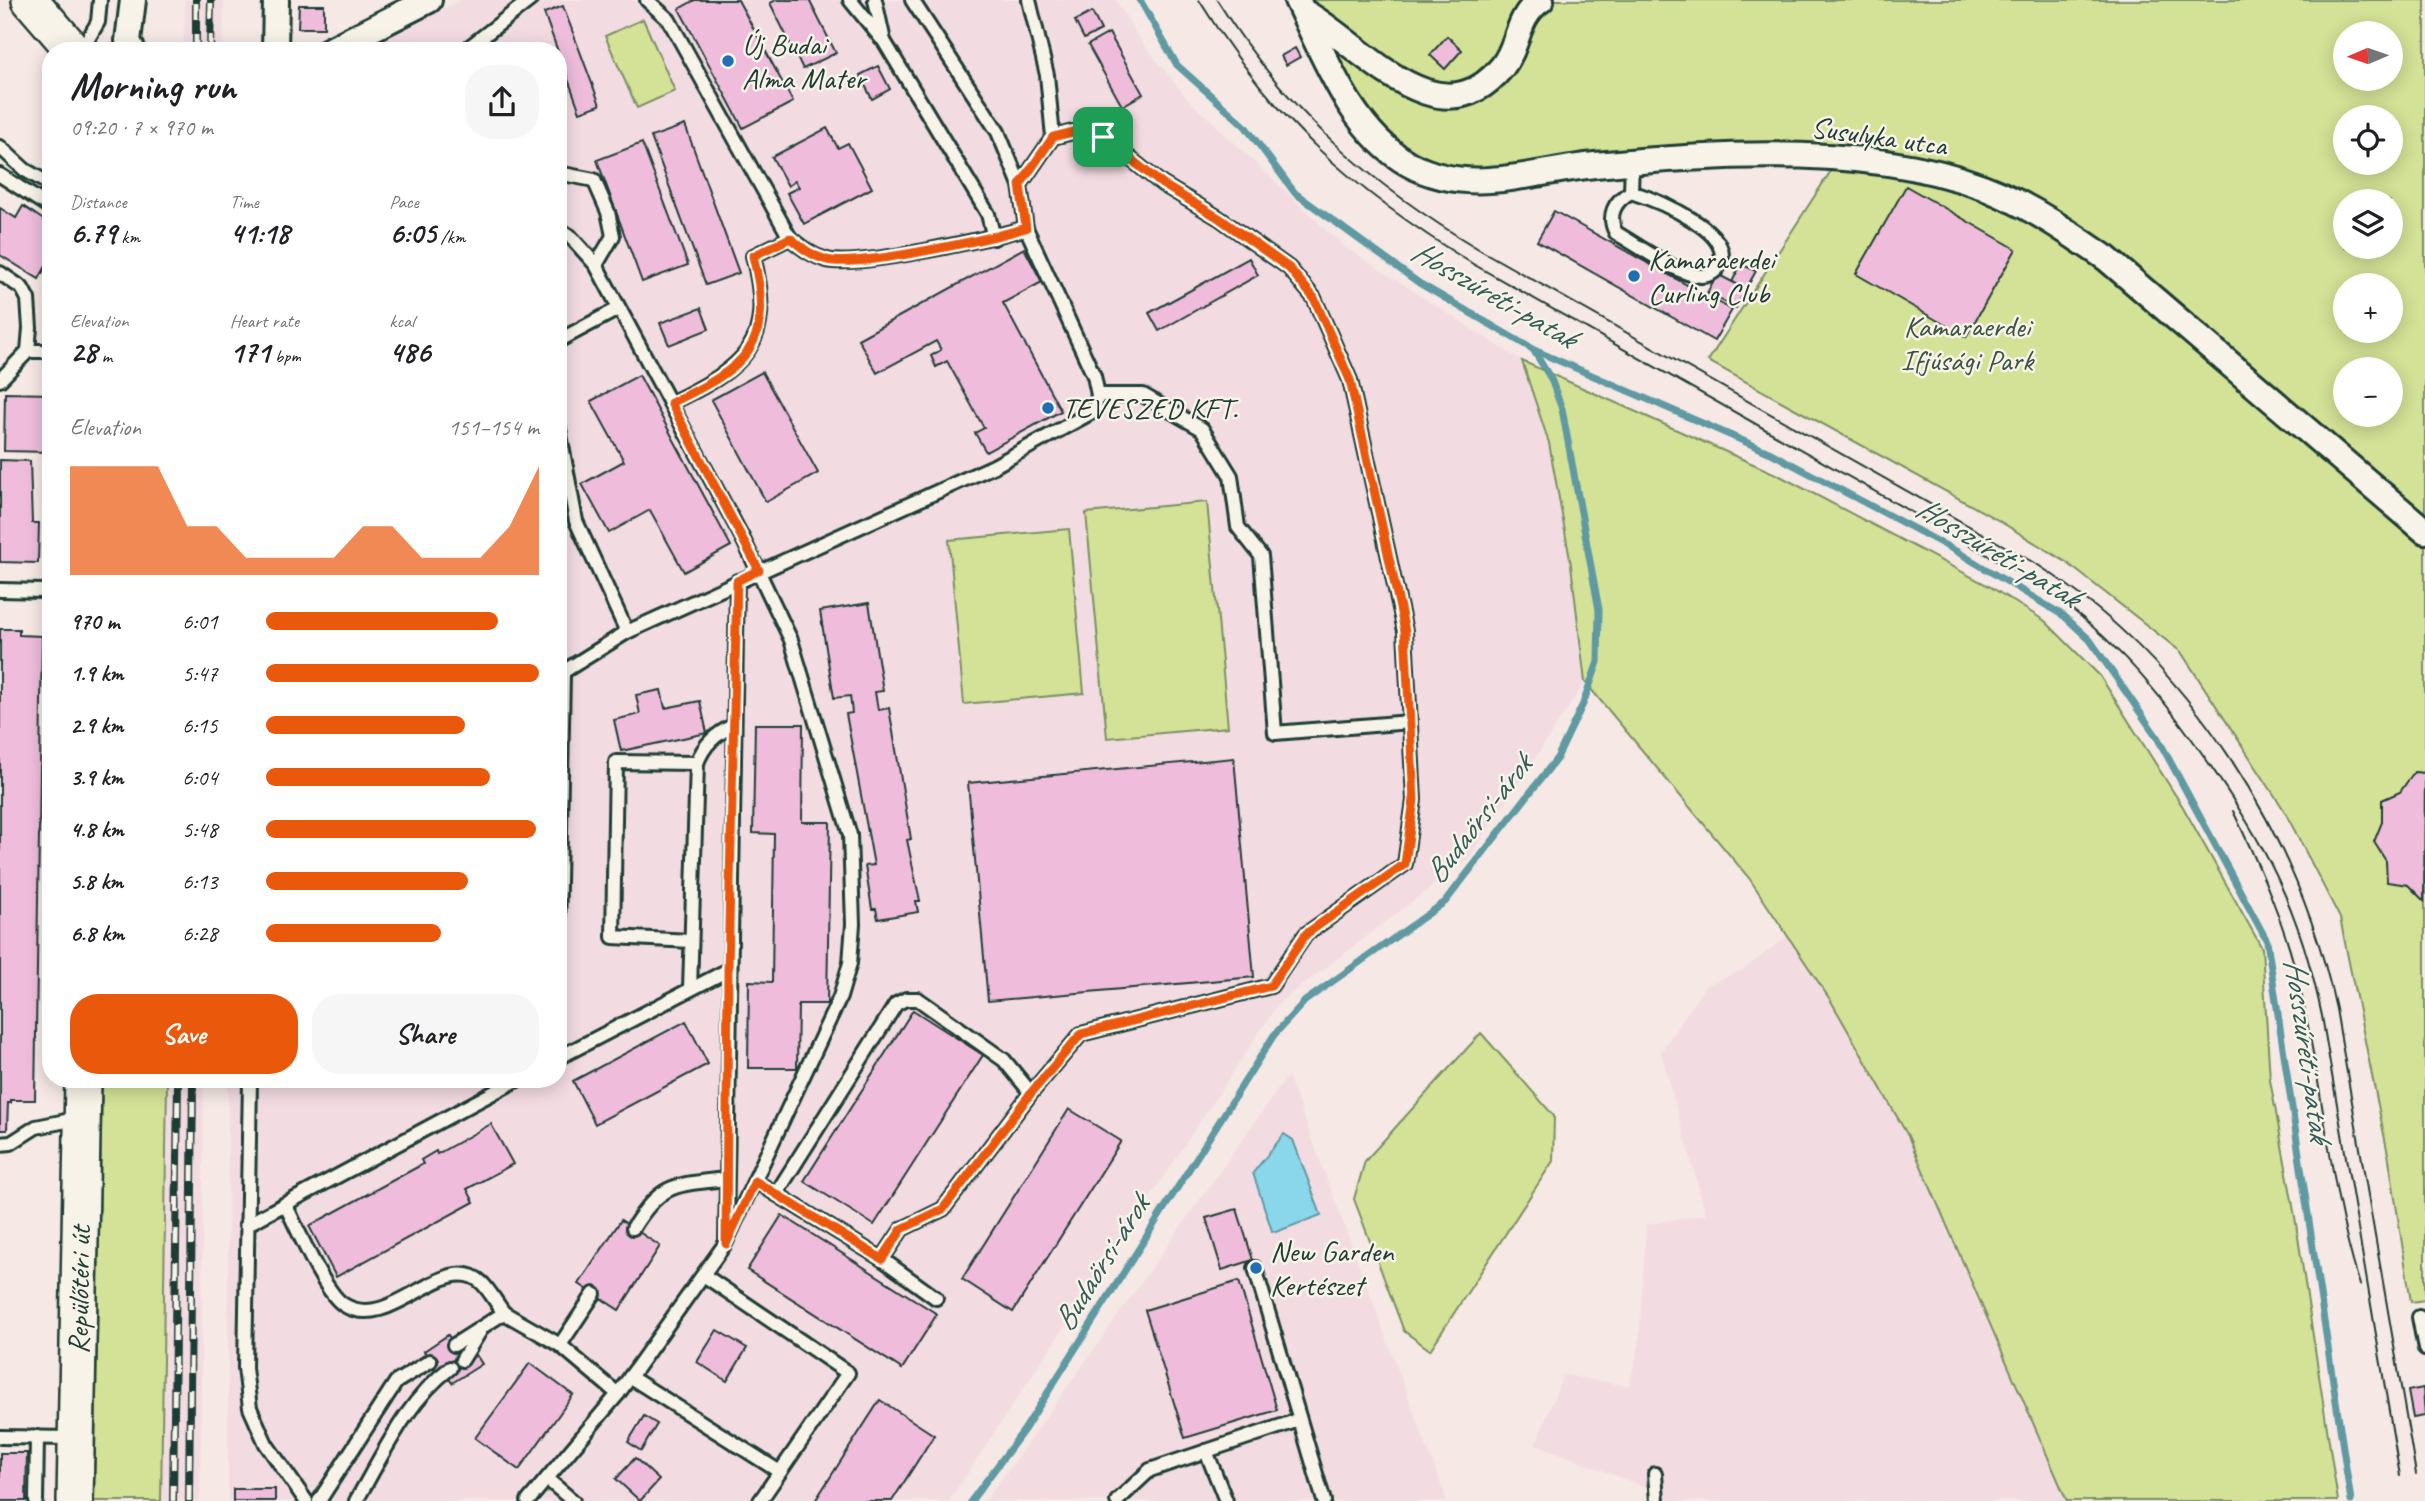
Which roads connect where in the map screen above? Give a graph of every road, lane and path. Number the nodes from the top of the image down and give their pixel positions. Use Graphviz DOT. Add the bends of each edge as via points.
graph roads {
  1 [pos="30,0"];
  2 [pos="100,0"];
  3 [pos="133,0"];
  4 [pos="276,0"];
  5 [pos="530,0"];
  6 [pos="647,0"];
  7 [pos="850,0"];
  8 [pos="875,0"];
  9 [pos="912,0"];
  10 [pos="1028,0"];
  11 [pos="1542,0"];
  12 [pos="426,1"];
  13 [pos="1300,6"];
  14 [pos="884,41"];
  15 [pos="67,42"];
  16 [pos="87,42"];
  17 [pos="128,42"];
  18 [pos="275,42"];
  19 [pos="346,42"];
  20 [pos="476,42"];
  21 [pos="1053,137"];
  22 [pos="0,147"];
  23 [pos="1632,161"];
  24 [pos="0,175"];
  25 [pos="567,175"];
  26 [pos="42,180"];
  27 [pos="1020,185"];
  28 [pos="1631,192"];
  29 [pos="42,202"];
  30 [pos="1026,228"];
  31 [pos="567,234"];
  32 [pos="790,238"];
  33 [pos="994,238"];
  34 [pos="596,265"];
  35 [pos="0,273"];
  36 [pos="618,309"];
  37 [pos="567,336"];
  38 [pos="28,351"];
  39 [pos="42,351"];
  40 [pos="0,380"];
  41 [pos="1098,395"];
  42 [pos="671,403"];
  43 [pos="567,472"];
  44 [pos="2425,531"];
  45 [pos="759,570"];
  46 [pos="737,581"];
  47 [pos="0,590"];
  48 [pos="42,591"];
  49 [pos="627,632"];
  50 [pos="567,670"];
  51 [pos="1410,722"];
  52 [pos="734,725"];
  53 [pos="697,763"];
  54 [pos="691,941"];
  55 [pos="728,970"];
  56 [pos="690,989"];
  57 [pos="567,1053"];
  58 [pos="83,1088"];
  59 [pos="250,1088"];
  60 [pos="502,1088"];
  61 [pos="1031,1093"];
  62 [pos="83,1118"];
  63 [pos="0,1144"];
  64 [pos="726,1179"];
  65 [pos="755,1181"];
  66 [pos="776,1194"];
  67 [pos="285,1204"];
  68 [pos="246,1224"];
  69 [pos="633,1228"];
  70 [pos="726,1244"];
  71 [pos="882,1259"];
  72 [pos="1255,1268"];
  73 [pos="705,1276"];
  74 [pos="594,1294"];
  75 [pos="936,1298"];
  76 [pos="504,1313"];
  77 [pos="2419,1317"];
  78 [pos="483,1327"];
  79 [pos="454,1345"];
  80 [pos="560,1345"];
  81 [pos="2425,1349"];
  82 [pos="462,1360"];
  83 [pos="430,1361"];
  84 [pos="450,1368"];
  85 [pos="411,1373"];
  86 [pos="630,1377"];
  87 [pos="423,1390"];
  88 [pos="618,1394"];
  89 [pos="1300,1420"];
  90 [pos="0,1437"];
  91 [pos="37,1437"];
  92 [pos="76,1438"];
  93 [pos="1206,1451"];
  94 [pos="780,1472"];
  95 [pos="1655,1474"];
  96 [pos="547,1479"];
  97 [pos="36,1501"];
  98 [pos="75,1501"];
  99 [pos="306,1501"];
  100 [pos="319,1501"];
  101 [pos="356,1501"];
  102 [pos="528,1501"];
  103 [pos="573,1501"];
  104 [pos="760,1501"];
  105 [pos="1116,1501"];
  106 [pos="1226,1501"];
  107 [pos="1324,1501"];
  108 [pos="1657,1501"];
  1 -- 15 [label="street"];
  2 -- 16 [label="lane" via="99,22"];
  3 -- 17 [label="street"];
  4 -- 18 [label="street"];
  5 -- 20 [label="lane"];
  6 -- 32 [label="lane" via="668,20"];
  7 -- 14 [label="lane"];
  8 -- 14 [label="lane"];
  9 -- 27 [label="lane" via="998,132"];
  10 -- 21 [label="lane" via="1047,75"];
  11 -- 13 [label="street" via="1518,27 1502,67 1465,95 1441,96 1389,76"];
  12 -- 19 [label="street"];
  13 -- 23 [label="street, Susulyka utca" via="1363,122 1408,163 1437,176 1484,181"];
  14 -- 33 [label="lane" via="988,214"];
  21 -- 27 [label="lane"];
  21 -- 51 [label="lane" via="1073,132 1103,137 1162,184 1289,268 1314,298 1350,380 1405,631"];
  22 -- 26 [label="lane"];
  23 -- 28 [label="lane"];
  23 -- 44 [label="street, Susulyka utca" via="1766,155 1842,159 1899,166 2001,194 2048,218 2106,258"];
  24 -- 29 [label="lane"];
  25 -- 34 [label="lane" via="594,180 608,212 613,236"];
  27 -- 30 [label="lane"];
  28 -- 28 [label="lane" via="1620,197 1612,211 1616,233 1689,274 1704,277 1717,271 1723,259 1720,243 1711,231"];
  30 -- 33 [label="lane"];
  30 -- 41 [label="lane" via="1094,376"];
  31 -- 34 [label="lane"];
  32 -- 33 [label="lane" via="809,253 830,261"];
  32 -- 42 [label="lane" via="753,256 762,307 756,332 739,364"];
  34 -- 36 [label="lane"];
  35 -- 38 [label="lane" via="22,288 29,299"];
  36 -- 37 [label="lane"];
  36 -- 42 [label="lane"];
  38 -- 39 [label="lane"];
  38 -- 40 [label="lane"];
  41 -- 45 [label="lane" via="1094,411 1005,460"];
  41 -- 51 [label="lane" via="1143,395 1202,429 1231,476 1238,527 1261,556 1275,733"];
  42 -- 45 [label="lane"];
  43 -- 49 [label="lane" via="576,521"];
  45 -- 46 [label="lane"];
  45 -- 65 [label="lane" via="791,640 850,835 853,924 850,963 839,997"];
  46 -- 49 [label="lane"];
  46 -- 52 [label="lane"];
  47 -- 48 [label="lane"];
  49 -- 50 [label="lane"];
  51 -- 61 [label="lane" via="1414,800 1405,864 1306,934 1271,986 1081,1034"];
  52 -- 53 [label="lane" via="702,749"];
  52 -- 55 [label="lane"];
  53 -- 54 [label="lane"];
  53 -- 54 [label="lane" via="615,762 613,937"];
  54 -- 56 [label="lane"];
  55 -- 56 [label="lane"];
  55 -- 64 [label="lane"];
  56 -- 57 [label="lane"];
  58 -- 62 [label="street, Repülőtéri út"];
  59 -- 68 [label="lane"];
  60 -- 67 [label="lane"];
  61 -- 66 [label="lane" via="1004,1060 918,999 906,999 896,1004"];
  61 -- 71 [label="lane" via="943,1209 902,1229"];
  62 -- 63 [label="lane" via="36,1127 11,1143"];
  62 -- 92 [label="street, Repülőtéri út"];
  64 -- 69 [label="lane" via="662,1192"];
  64 -- 70 [label="lane"];
  65 -- 66 [label="lane"];
  65 -- 70 [label="lane"];
  66 -- 71 [label="lane"];
  67 -- 68 [label="lane"];
  67 -- 76 [label="lane" via="330,1292 343,1305 375,1311 460,1274 480,1281"];
  68 -- 99 [label="lane" via="245,1368 250,1408 266,1444"];
  70 -- 73 [label="lane"];
  71 -- 75 [label="lane"];
  72 -- 89 [label="lane"];
  73 -- 86 [label="lane"];
  73 -- 94 [label="lane" via="848,1373"];
  74 -- 80 [label="lane"];
  76 -- 78 [label="lane"];
  76 -- 80 [label="lane"];
  77 -- 81 [label="lane"];
  78 -- 79 [label="lane"];
  78 -- 82 [label="lane"];
  80 -- 88 [label="lane"];
  83 -- 85 [label="lane"];
  84 -- 87 [label="lane"];
  85 -- 87 [label="lane"];
  85 -- 100 [label="lane" via="396,1382"];
  86 -- 88 [label="lane"];
  86 -- 94 [label="lane"];
  87 -- 101 [label="lane"];
  88 -- 96 [label="lane"];
  89 -- 93 [label="lane"];
  89 -- 107 [label="lane"];
  90 -- 91 [label="lane"];
  91 -- 92 [label="lane"];
  91 -- 97 [label="lane"];
  92 -- 98 [label="street, Repülőtéri út"];
  93 -- 105 [label="lane" via="1150,1470"];
  93 -- 106 [label="lane"];
  94 -- 104 [label="lane"];
  95 -- 108 [label="lane"];
  96 -- 102 [label="lane"];
  96 -- 103 [label="lane"];
}
